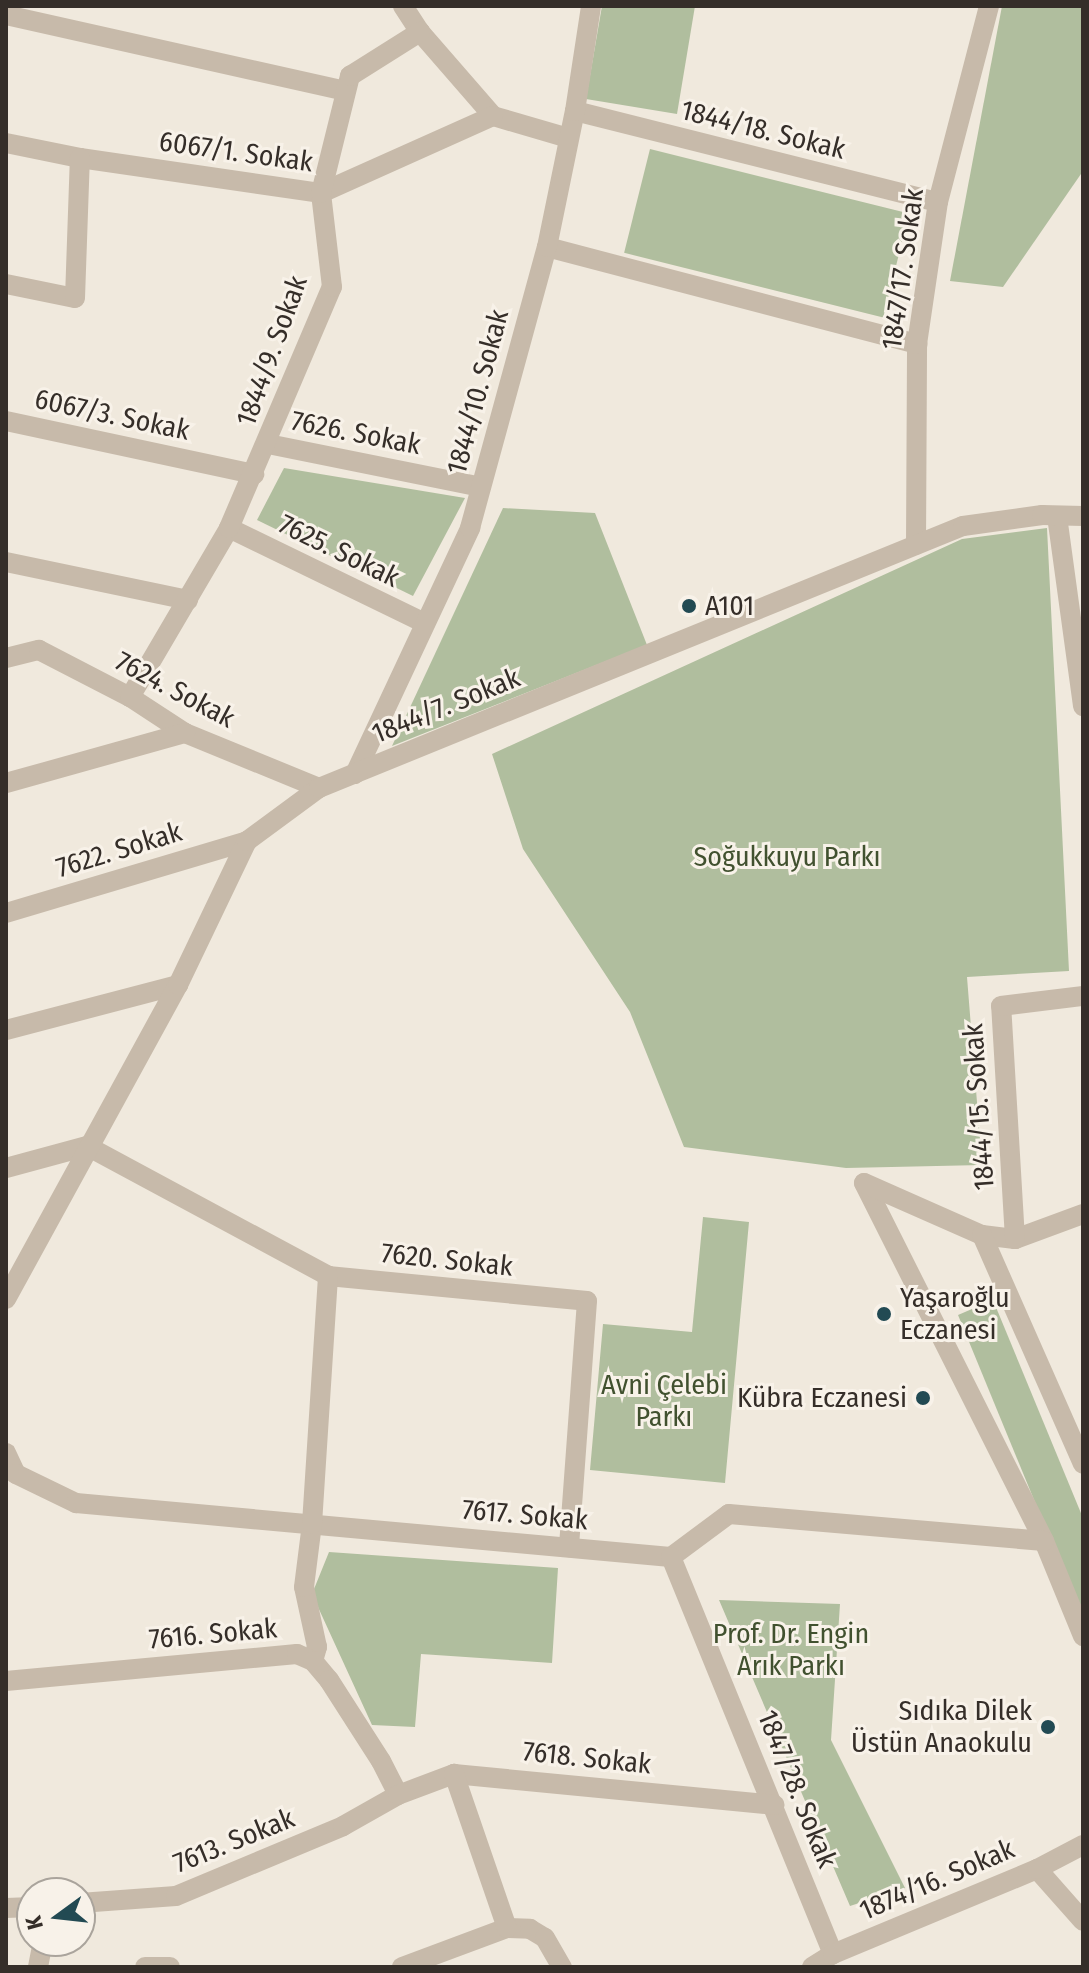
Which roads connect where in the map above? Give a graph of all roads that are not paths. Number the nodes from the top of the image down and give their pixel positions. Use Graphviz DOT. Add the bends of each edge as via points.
graph roads {
  1 [pos="403,6"];
  2 [pos="591,6"];
  3 [pos="989,6"];
  4 [pos="6,15"];
  5 [pos="420,32"];
  6 [pos="345,91"];
  7 [pos="575,111"];
  8 [pos="493,116"];
  9 [pos="568,138"];
  10 [pos="6,143"];
  11 [pos="80,158"];
  12 [pos="321,193"];
  13 [pos="938,202"];
  14 [pos="547,247"];
  15 [pos="6,284"];
  16 [pos="917,344"];
  17 [pos="6,421"];
  18 [pos="268,444"];
  19 [pos="254,474"];
  20 [pos="481,487"];
  21 [pos="1057,516"];
  22 [pos="1083,516"];
  23 [pos="229,528"];
  24 [pos="916,545"];
  25 [pos="6,562"];
  26 [pos="188,600"];
  27 [pos="425,623"];
  28 [pos="6,658"];
  29 [pos="130,697"];
  30 [pos="1083,706"];
  31 [pos="185,733"];
  32 [pos="355,774"];
  33 [pos="6,783"];
  34 [pos="319,788"];
  35 [pos="247,841"];
  36 [pos="6,913"];
  37 [pos="178,985"];
  38 [pos="1083,996"];
  39 [pos="6,1030"];
  40 [pos="87,1146"];
  41 [pos="6,1168"];
  42 [pos="1083,1214"];
  43 [pos="982,1235"];
  44 [pos="1015,1239"];
  45 [pos="328,1276"];
  46 [pos="6,1299"];
  47 [pos="6,1453"];
  48 [pos="1083,1464"];
  49 [pos="312,1524"];
  50 [pos="1044,1541"];
  51 [pos="569,1547"];
  52 [pos="671,1557"];
  53 [pos="1083,1636"];
  54 [pos="313,1661"];
  55 [pos="6,1681"];
  56 [pos="454,1774"];
  57 [pos="398,1795"];
  58 [pos="775,1805"];
  59 [pos="1083,1845"];
  60 [pos="1037,1869"];
  61 [pos="96,1902"];
  62 [pos="1083,1921"];
  63 [pos="507,1928"];
  64 [pos="833,1954"];
  65 [pos="145,1967"];
  66 [pos="170,1967"];
  67 [pos="402,1967"];
  68 [pos="562,1967"];
  69 [pos="812,1967"];
  1 -- 5 [label="street"];
  2 -- 7 [label="street, 1844/10. Sokak"];
  3 -- 13 [label="street, 1847/17. Sokak"];
  4 -- 6 [label="street"];
  5 -- 6 [label="street, 1844/9. Sokak" via="350,76"];
  5 -- 8 [label="street"];
  6 -- 12 [label="street, 1844/9. Sokak"];
  7 -- 9 [label="street, 1844/10. Sokak"];
  7 -- 13 [label="street, 1844/18. Sokak"];
  8 -- 9 [label="street"];
  8 -- 12 [label="street, 6067/1. Sokak"];
  9 -- 14 [label="street, 1844/10. Sokak"];
  10 -- 11 [label="street, 6067/1. Sokak"];
  11 -- 12 [label="street, 6067/1. Sokak"];
  11 -- 15 [label="street" via="75,298"];
  12 -- 18 [label="street, 1844/9. Sokak" via="332,287"];
  13 -- 16 [label="street, 1847/17. Sokak"];
  14 -- 16 [label="street"];
  14 -- 20 [label="street, 1844/10. Sokak"];
  16 -- 24 [label="street, 1847/17. Sokak"];
  17 -- 19 [label="street, 6067/3. Sokak"];
  18 -- 19 [label="street, 1844/9. Sokak"];
  18 -- 20 [label="street, 7626. Sokak"];
  19 -- 23 [label="street, 1844/9. Sokak"];
  20 -- 27 [label="street, 1844/10. Sokak" via="470,528"];
  21 -- 22 [label="street, 1844/7. Sokak"];
  21 -- 24 [label="street, 1844/7. Sokak" via="963,526"];
  21 -- 30 [label="street"];
  23 -- 26 [label="street, 1844/9. Sokak"];
  23 -- 27 [label="street, 7625. Sokak"];
  24 -- 32 [label="street, 1844/7. Sokak"];
  25 -- 26 [label="street"];
  26 -- 29 [label="street, 1844/9. Sokak"];
  27 -- 32 [label="street, 1844/10. Sokak"];
  28 -- 29 [label="street, 7624. Sokak" via="39,650"];
  29 -- 31 [label="street, 7624. Sokak"];
  31 -- 33 [label="street"];
  31 -- 34 [label="street, 7624. Sokak"];
  32 -- 34 [label="street, 1844/7. Sokak"];
  34 -- 35 [label="street, 1844/7. Sokak"];
  35 -- 36 [label="street, 7622. Sokak"];
  35 -- 37 [label="street, 1844/7. Sokak"];
  37 -- 39 [label="street"];
  37 -- 40 [label="street, 1844/7. Sokak"];
  38 -- 44 [label="street, 1844/15. Sokak" via="1001,1006"];
  40 -- 41 [label="street"];
  40 -- 45 [label="street, 7620. Sokak"];
  40 -- 46 [label="street, 1844/7. Sokak"];
  42 -- 44 [label="street"];
  43 -- 44 [label="street"];
  43 -- 48 [label="street"];
  43 -- 50 [label="street" via="864,1183"];
  45 -- 49 [label="street"];
  45 -- 51 [label="street, 7620. Sokak" via="587,1301"];
  47 -- 49 [label="street, 7617. Sokak" via="16,1474 76,1503"];
  49 -- 51 [label="street, 7617. Sokak"];
  49 -- 54 [label="street" via="304,1587 317,1647"];
  50 -- 52 [label="street" via="729,1514"];
  50 -- 53 [label="street"];
  51 -- 52 [label="street, 7617. Sokak"];
  52 -- 58 [label="street, 1847/28. Sokak"];
  54 -- 55 [label="street, 7616. Sokak" via="297,1654"];
  54 -- 57 [label="street, 7616. Sokak"];
  56 -- 57 [label="street, 7618. Sokak"];
  56 -- 58 [label="street, 7618. Sokak"];
  56 -- 63 [label="street"];
  57 -- 61 [label="street, 7613. Sokak" via="343,1826 176,1896"];
  58 -- 64 [label="street, 1847/28. Sokak"];
  59 -- 60 [label="street, 1874/16. Sokak"];
  60 -- 62 [label="street"];
  60 -- 64 [label="street, 1874/16. Sokak"];
  63 -- 67 [label="street"];
  63 -- 68 [label="street" via="530,1929 545,1938"];
  64 -- 69 [label="street, 1874/16. Sokak"];
  65 -- 66 [label="street"];
}
